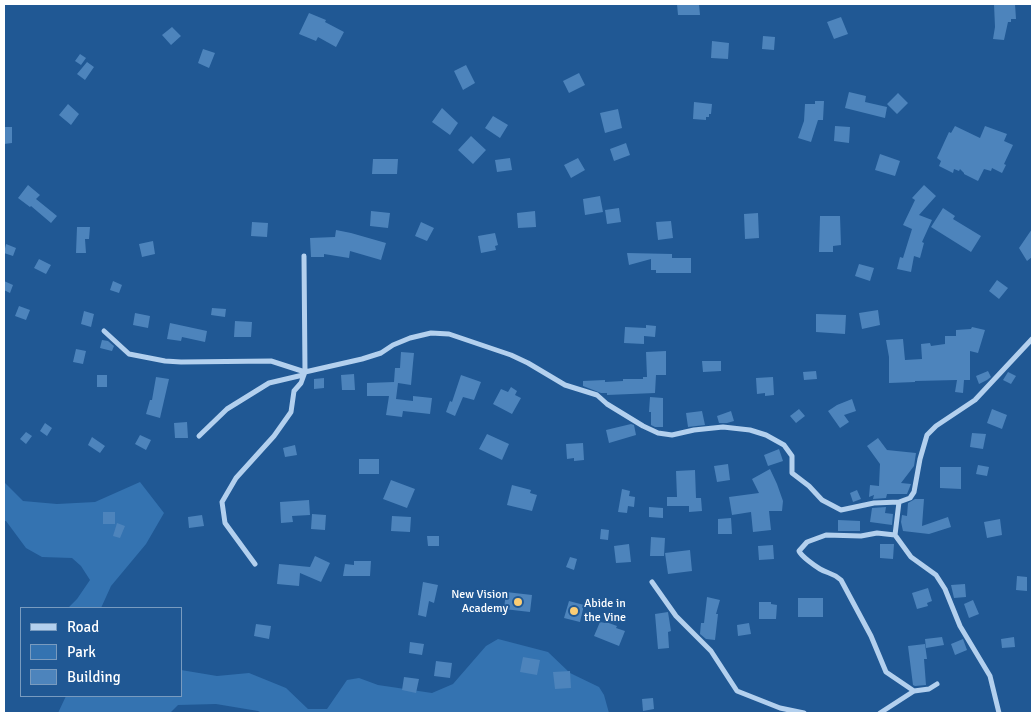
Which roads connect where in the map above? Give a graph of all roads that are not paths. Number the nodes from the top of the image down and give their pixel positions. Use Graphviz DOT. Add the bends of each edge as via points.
graph roads {
  1 [pos="304,256"];
  2 [pos="104,330"];
  3 [pos="1032,339"];
  4 [pos="304,373"];
  5 [pos="198,436"];
  6 [pos="899,502"];
  7 [pos="895,535"];
  8 [pos="255,564"];
  9 [pos="652,582"];
  10 [pos="937,684"];
  11 [pos="914,691"];
  12 [pos="804,713"];
  13 [pos="880,713"];
  14 [pos="998,713"];
  1 -- 4 [label="street"];
  2 -- 4 [label="street" via="129,354 181,362 271,361"];
  3 -- 6 [label="street" via="975,400 927,435 914,492 910,498"];
  4 -- 5 [label="street" via="270,383 227,409"];
  4 -- 6 [label="street" via="381,353 410,338 431,333 449,334 528,362 565,385 597,395 658,433 672,435 723,427 766,435 784,445 792,456 792,473 822,500 841,510"];
  4 -- 8 [label="street" via="294,391 291,412 236,478 222,502 225,523"];
  6 -- 7 [label="street"];
  7 -- 11 [label="street" via="826,535 807,542 799,551 821,570 841,580 886,672"];
  7 -- 14 [label="street" via="911,557 936,575 945,589 960,626 990,676"];
  9 -- 12 [label="street" via="676,616 711,651 737,691 780,708"];
  10 -- 11 [label="street"];
  11 -- 13 [label="street"];
}
